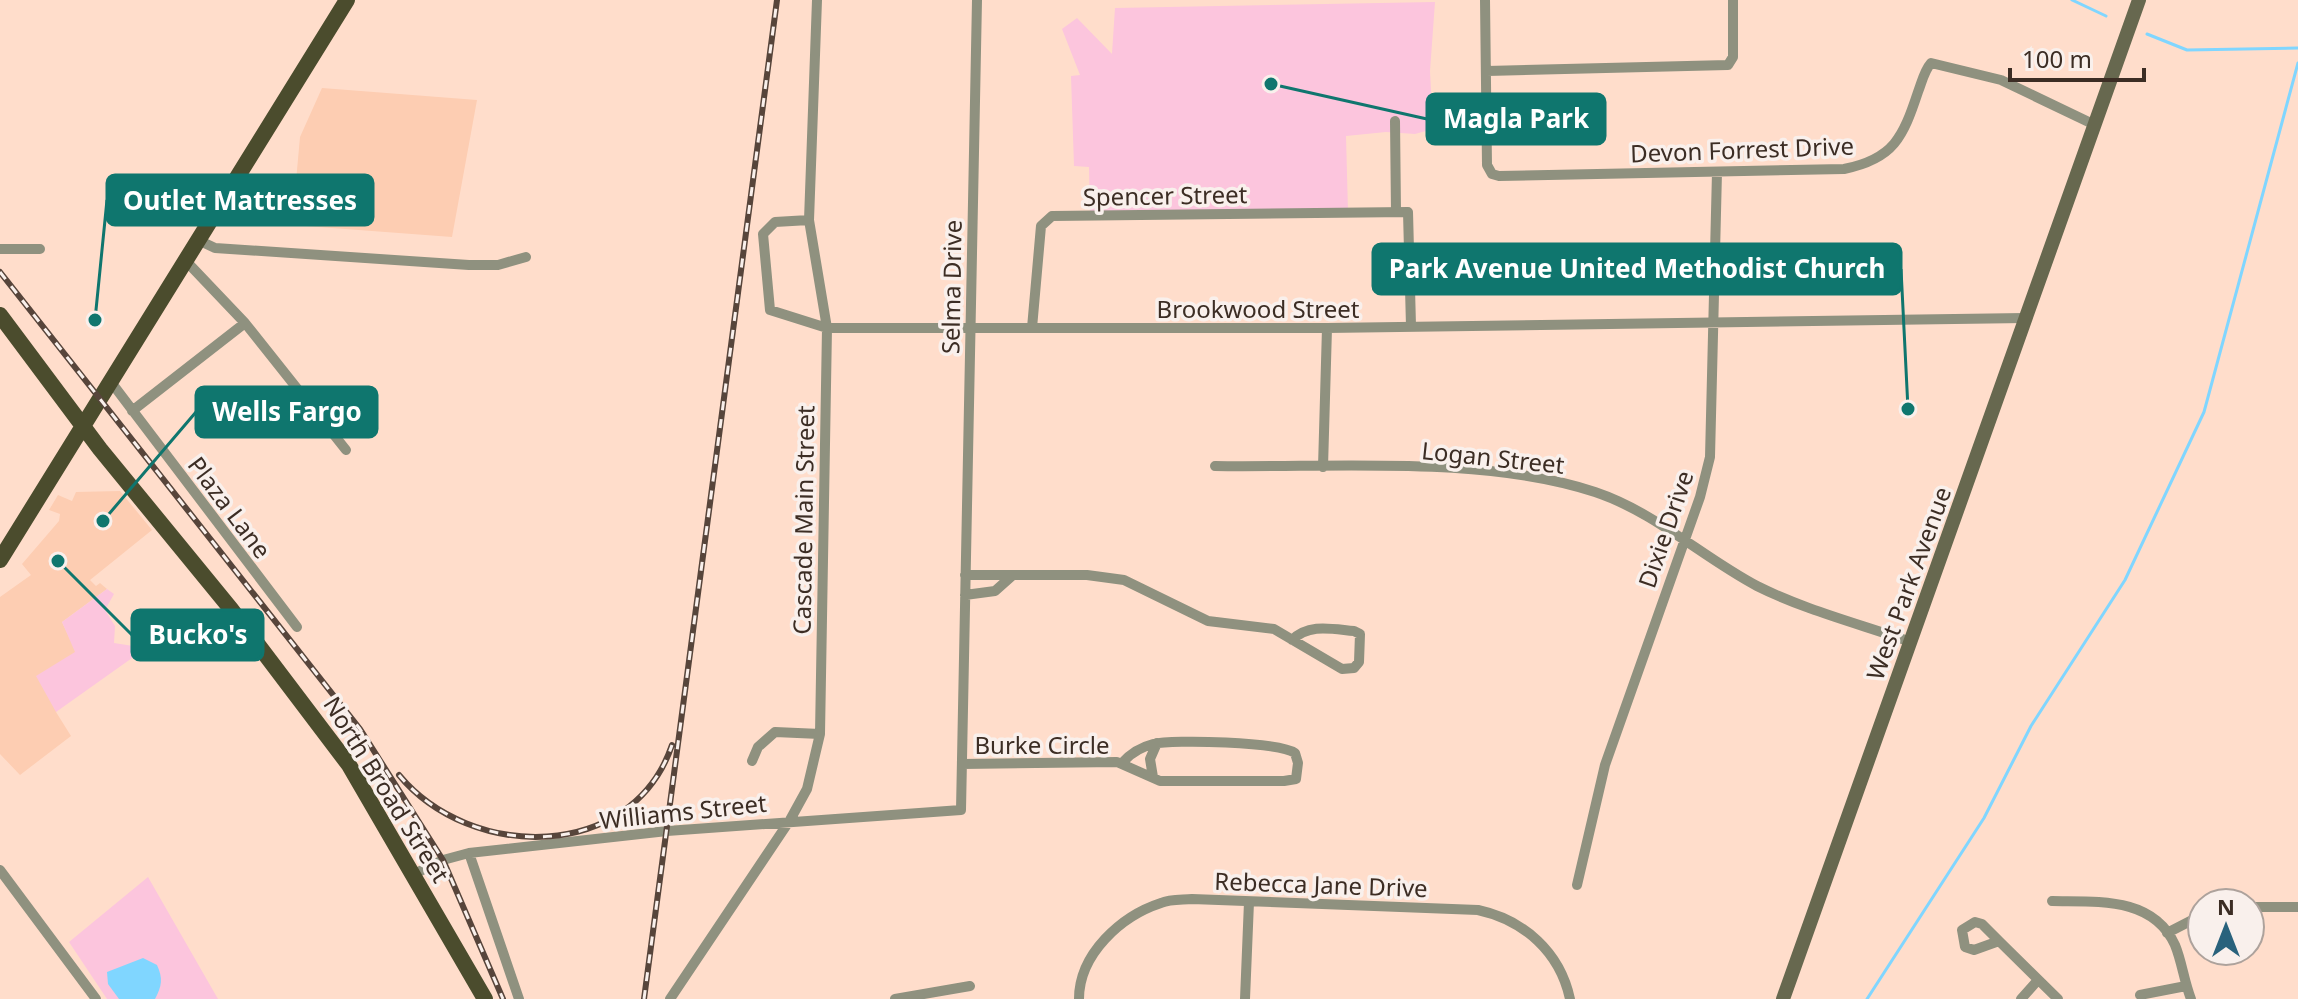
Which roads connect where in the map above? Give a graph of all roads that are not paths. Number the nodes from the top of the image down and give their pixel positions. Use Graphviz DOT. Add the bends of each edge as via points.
graph roads {
  1 [pos="347,0"];
  2 [pos="817,0"];
  3 [pos="977,0"];
  4 [pos="1485,0"];
  5 [pos="1733,0"];
  6 [pos="2139,0"];
  7 [pos="1487,71"];
  8 [pos="1395,121"];
  9 [pos="2095,125"];
  10 [pos="1717,172"];
  11 [pos="1396,212"];
  12 [pos="809,220"];
  13 [pos="198,240"];
  14 [pos="0,249"];
  15 [pos="40,249"];
  16 [pos="526,257"];
  17 [pos="186,261"];
  18 [pos="0,315"];
  19 [pos="2025,318"];
  20 [pos="1715,322"];
  21 [pos="245,323"];
  22 [pos="1411,326"];
  23 [pos="970,327"];
  24 [pos="827,328"];
  25 [pos="1032,328"];
  26 [pos="1327,328"];
  27 [pos="111,382"];
  28 [pos="132,411"];
  29 [pos="84,426"];
  30 [pos="346,450"];
  31 [pos="1215,466"];
  32 [pos="1323,467"];
  33 [pos="1684,540"];
  34 [pos="0,560"];
  35 [pos="965,575"];
  36 [pos="1013,575"];
  37 [pos="965,595"];
  38 [pos="297,627"];
  39 [pos="1292,640"];
  40 [pos="1911,642"];
  41 [pos="820,734"];
  42 [pos="1157,743"];
  43 [pos="752,761"];
  44 [pos="1122,763"];
  45 [pos="962,764"];
  46 [pos="1153,777"];
  47 [pos="961,810"];
  48 [pos="790,820"];
  49 [pos="469,853"];
  50 [pos="0,870"];
  51 [pos="414,874"];
  52 [pos="1577,885"];
  53 [pos="2052,901"];
  54 [pos="1249,902"];
  55 [pos="2266,907"];
  56 [pos="2298,907"];
  57 [pos="2186,923"];
  58 [pos="2167,933"];
  59 [pos="1999,941"];
  60 [pos="2038,980"];
  61 [pos="970,986"];
  62 [pos="2186,986"];
  63 [pos="2140,995"];
  64 [pos="96,999"];
  65 [pos="485,999"];
  66 [pos="519,999"];
  67 [pos="670,999"];
  68 [pos="895,999"];
  69 [pos="1079,999"];
  70 [pos="1245,999"];
  71 [pos="1570,999"];
  72 [pos="1783,999"];
  73 [pos="2021,999"];
  74 [pos="2058,999"];
  75 [pos="2191,999"];
  1 -- 13 [label="main road"];
  2 -- 12 [label="street, Cascade Main Street"];
  3 -- 23 [label="street, Selma Drive"];
  4 -- 7 [label="street, Devon Forrest Drive"];
  5 -- 7 [label="street" via="1733,57 1728,65"];
  6 -- 9 [label="main road, West Park Avenue"];
  7 -- 10 [label="street, Devon Forrest Drive" via="1487,165 1492,174"];
  8 -- 11 [label="street"];
  9 -- 10 [label="street, Devon Forrest Drive" via="2001,80 1931,63 1906,127 1880,158 1844,169"];
  9 -- 19 [label="main road, West Park Avenue"];
  10 -- 20 [label="street, Dixie Drive"];
  11 -- 22 [label="street" via="1408,212"];
  11 -- 25 [label="street, Spencer Street" via="1052,216 1041,226"];
  12 -- 24 [label="street, Cascade Main Street"];
  12 -- 24 [label="street, Brookwood Street" via="775,222 763,234 770,310"];
  13 -- 16 [label="street" via="215,248 469,265 498,265"];
  13 -- 17 [label="main road"];
  14 -- 15 [label="street"];
  17 -- 21 [label="street"];
  17 -- 27 [label="main road"];
  18 -- 29 [label="main road, North Broad Street"];
  19 -- 20 [label="street, Brookwood Street"];
  19 -- 40 [label="main road, West Park Avenue"];
  20 -- 22 [label="street, Brookwood Street"];
  20 -- 33 [label="street, Dixie Drive" via="1710,457"];
  21 -- 28 [label="street"];
  21 -- 30 [label="street"];
  22 -- 26 [label="street, Brookwood Street"];
  23 -- 24 [label="street, Brookwood Street"];
  23 -- 25 [label="street, Brookwood Street"];
  23 -- 35 [label="street, Selma Drive"];
  24 -- 41 [label="street, Cascade Main Street"];
  25 -- 26 [label="street, Brookwood Street"];
  26 -- 32 [label="street"];
  27 -- 28 [label="street, Plaza Lane"];
  27 -- 29 [label="main road"];
  28 -- 38 [label="street, Plaza Lane"];
  29 -- 34 [label="main road"];
  29 -- 51 [label="main road, North Broad Street" via="303,702 349,765"];
  31 -- 32 [label="street, Logan Street"];
  32 -- 33 [label="street, Logan Street" via="1432,468 1561,482 1633,507"];
  33 -- 40 [label="street, Logan Street" via="1783,598"];
  33 -- 52 [label="street, Dixie Drive" via="1598,788"];
  35 -- 36 [label="street"];
  35 -- 37 [label="street, Selma Drive"];
  36 -- 37 [label="street" via="995,591"];
  36 -- 39 [label="street" via="1124,580 1192,615 1274,629"];
  37 -- 45 [label="street, Selma Drive"];
  39 -- 39 [label="street" via="1342,669 1359,662 1360,634 1354,631 1312,628"];
  40 -- 72 [label="main road, West Park Avenue"];
  41 -- 43 [label="street" via="775,732"];
  41 -- 48 [label="street, Cascade Main Street" via="807,789"];
  42 -- 44 [label="street, Burke Circle"];
  42 -- 46 [label="street" via="1150,759"];
  42 -- 46 [label="street, Burke Circle" via="1284,747 1297,757 1298,773 1296,779 1284,781"];
  44 -- 45 [label="street, Burke Circle"];
  44 -- 46 [label="street, Burke Circle"];
  45 -- 47 [label="street, Selma Drive"];
  47 -- 48 [label="street, Williams Street"];
  48 -- 49 [label="street, Williams Street"];
  48 -- 67 [label="street, Cascade Main Street"];
  49 -- 51 [label="street, Williams Street"];
  49 -- 66 [label="street"];
  50 -- 64 [label="street"];
  51 -- 65 [label="main road, North Broad Street"];
  53 -- 58 [label="street" via="2133,907"];
  54 -- 69 [label="street, Rebecca Jane Drive" via="1162,902 1134,916 1094,953"];
  54 -- 70 [label="street"];
  54 -- 71 [label="street, Rebecca Jane Drive" via="1496,914 1537,939 1554,959"];
  55 -- 56 [label="street"];
  57 -- 58 [label="street"];
  58 -- 62 [label="street"];
  59 -- 60 [label="street"];
  60 -- 73 [label="street"];
  60 -- 74 [label="street"];
  61 -- 68 [label="street"];
  62 -- 63 [label="street"];
  62 -- 75 [label="street"];
}
